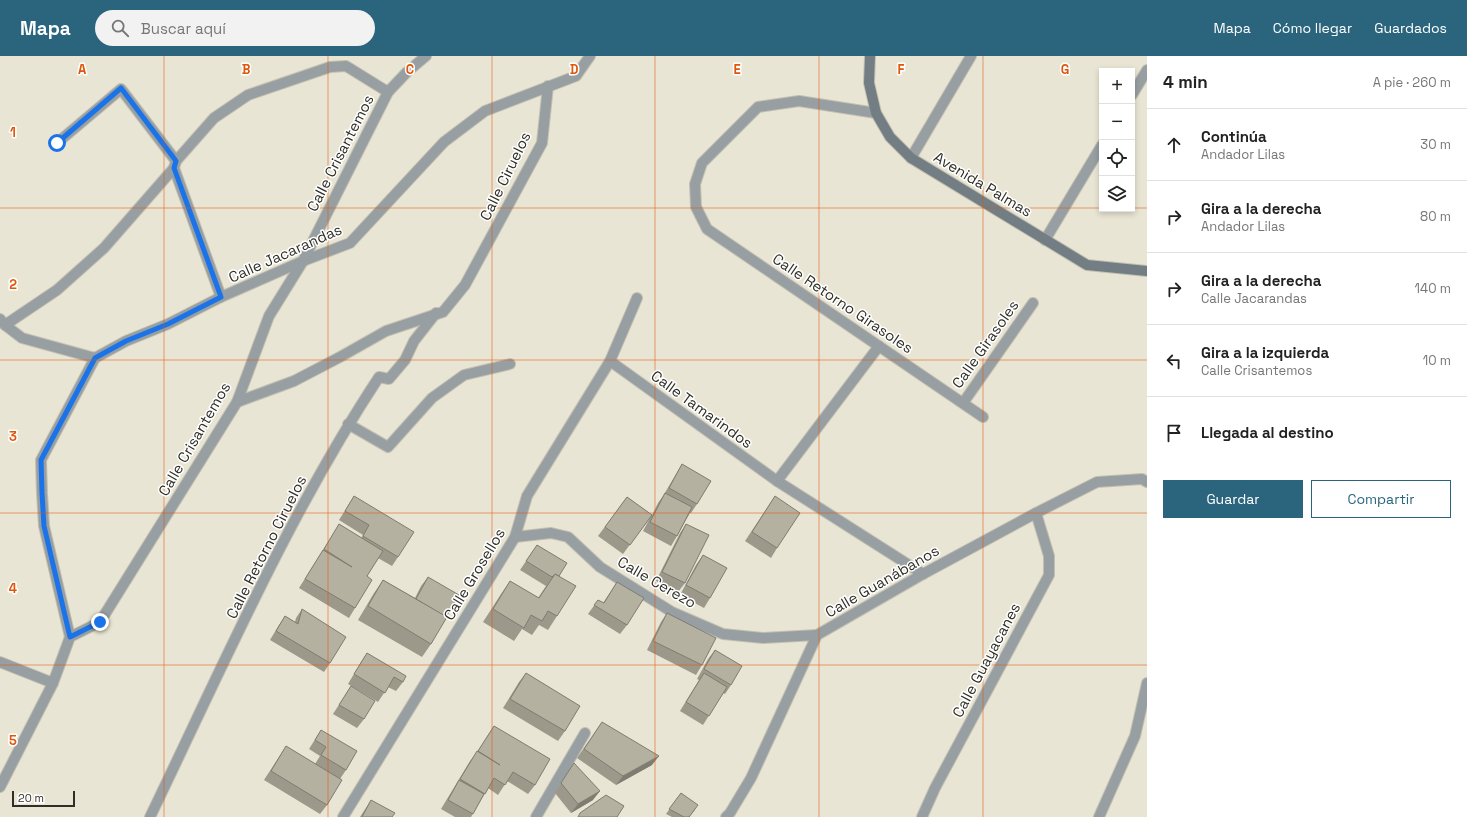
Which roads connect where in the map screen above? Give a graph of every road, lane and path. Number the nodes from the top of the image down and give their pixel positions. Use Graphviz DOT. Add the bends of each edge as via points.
graph roads {
  1 [pos="426,56"];
  2 [pos="590,56"];
  3 [pos="870,56"];
  4 [pos="971,56"];
  5 [pos="1147,70"];
  6 [pos="548,86"];
  7 [pos="1135,90"];
  8 [pos="388,92"];
  9 [pos="876,113"];
  10 [pos="57,143"];
  11 [pos="1099,150"];
  12 [pos="911,158"];
  13 [pos="175,164"];
  14 [pos="1045,240"];
  15 [pos="303,261"];
  16 [pos="1147,271"];
  17 [pos="221,297"];
  18 [pos="638,298"];
  19 [pos="1033,303"];
  20 [pos="436,313"];
  21 [pos="2,322"];
  22 [pos="879,346"];
  23 [pos="95,358"];
  24 [pos="610,361"];
  25 [pos="510,364"];
  26 [pos="236,402"];
  27 [pos="963,403"];
  28 [pos="983,417"];
  29 [pos="348,424"];
  30 [pos="777,481"];
  31 [pos="1147,482"];
  32 [pos="1036,513"];
  33 [pos="515,537"];
  34 [pos="923,574"];
  35 [pos="817,634"];
  36 [pos="70,637"];
  37 [pos="0,662"];
  38 [pos="53,683"];
  39 [pos="1147,683"];
  40 [pos="585,733"];
  41 [pos="0,787"];
  42 [pos="150,817"];
  43 [pos="343,817"];
  44 [pos="536,817"];
  45 [pos="726,817"];
  46 [pos="922,817"];
  47 [pos="1099,817"];
  1 -- 8 [label="street, Calle Crisantemos"];
  2 -- 6 [label="street" via="576,76"];
  3 -- 9 [label="main road, Avenida Palmas" via="869,83"];
  4 -- 12 [label="street"];
  5 -- 7 [label="street"];
  6 -- 15 [label="street, Calle Jacarandas" via="485,111 444,142 350,243"];
  6 -- 20 [label="street, Calle Ciruelos" via="542,143 465,285 443,312"];
  8 -- 13 [label="street" via="346,66 330,67 248,95 214,118"];
  8 -- 15 [label="street, Calle Crisantemos"];
  9 -- 12 [label="main road, Avenida Palmas" via="890,137"];
  9 -- 22 [label="street, Calle Retorno Girasoles" via="799,101 758,107 702,163 694,184 696,207 706,229"];
  10 -- 13 [label="street" via="121,88"];
  11 -- 14 [label="street"];
  12 -- 14 [label="main road, Avenida Palmas"];
  13 -- 17 [label="street"];
  13 -- 21 [label="street" via="104,248 57,290"];
  14 -- 16 [label="main road, Avenida Palmas" via="1088,265"];
  15 -- 17 [label="street, Calle Jacarandas"];
  15 -- 26 [label="street, Calle Crisantemos" via="269,316"];
  17 -- 23 [label="street, Calle Jacarandas"];
  18 -- 24 [label="street, Calle Grosellos"];
  19 -- 27 [label="street, Calle Girasoles"];
  20 -- 26 [label="street" via="386,331 294,381"];
  20 -- 29 [label="street, Calle Retorno Ciruelos" via="414,341 405,360 389,378 379,377"];
  21 -- 23 [label="street" via="22,338"];
  22 -- 27 [label="street, Calle Retorno Girasoles"];
  22 -- 30 [label="street"];
  23 -- 36 [label="street" via="41,460 44,526"];
  24 -- 30 [label="street, Calle Tamarindos"];
  24 -- 33 [label="street, Calle Grosellos" via="527,496"];
  25 -- 29 [label="street" via="464,375 432,398 388,447"];
  26 -- 36 [label="street, Calle Crisantemos" via="100,622"];
  27 -- 28 [label="street, Calle Retorno Girasoles"];
  29 -- 42 [label="street, Calle Retorno Ciruelos" via="288,532"];
  30 -- 34 [label="street, Calle Tamarindos"];
  31 -- 32 [label="street, Calle Guanábanos" via="1142,479 1098,482"];
  32 -- 34 [label="street, Calle Guanábanos"];
  32 -- 46 [label="street, Calle Guayacanes" via="1049,556 1049,575"];
  33 -- 35 [label="street, Calle Cerezo" via="551,533 568,537 600,567 672,612 723,634 763,638"];
  33 -- 43 [label="street, Calle Grosellos"];
  34 -- 35 [label="street, Calle Guanábanos"];
  35 -- 45 [label="street, Calle Guanábanos" via="751,778"];
  36 -- 38 [label="street"];
  37 -- 38 [label="street"];
  38 -- 41 [label="street"];
  39 -- 47 [label="street" via="1135,736"];
  40 -- 44 [label="street"];
}
